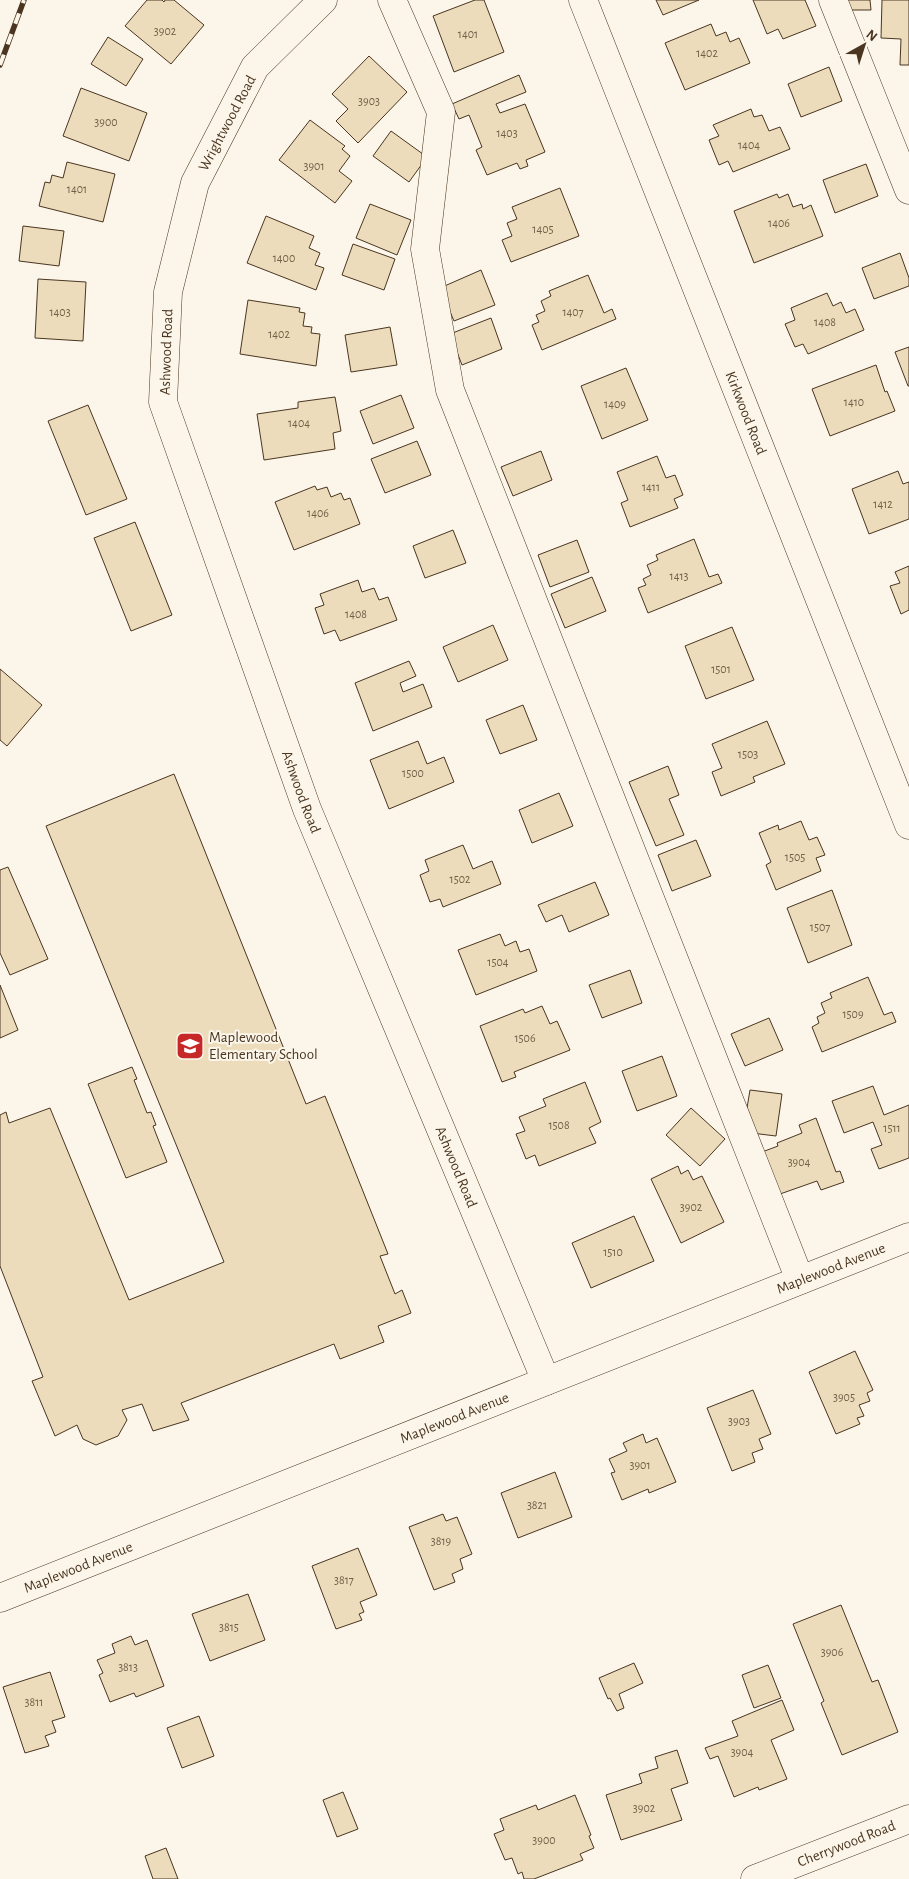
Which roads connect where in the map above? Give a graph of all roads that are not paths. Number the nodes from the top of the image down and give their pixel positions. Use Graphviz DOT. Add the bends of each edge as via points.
graph roads {
  1 [pos="324,0"];
  2 [pos="392,0"];
  3 [pos="583,0"];
  4 [pos="833,0"];
  5 [pos="195,183"];
  6 [pos="909,190"];
  7 [pos="909,825"];
  8 [pos="909,1237"];
  9 [pos="800,1280"];
  10 [pos="546,1381"];
  11 [pos="0,1598"];
  12 [pos="909,1819"];
  13 [pos="755,1879"];
  1 -- 5 [label="street, Wrightwood Road" via="255,67"];
  2 -- 9 [label="street" via="442,112 426,249 450,390"];
  3 -- 7 [label="street, Kirkwood Road"];
  4 -- 6 [label="street"];
  5 -- 10 [label="street, Ashwood Road" via="168,292 163,402 307,809"];
  8 -- 9 [label="street, Maplewood Avenue"];
  9 -- 10 [label="street, Maplewood Avenue"];
  10 -- 11 [label="street, Maplewood Avenue"];
  12 -- 13 [label="street, Cherrywood Road"];
}
